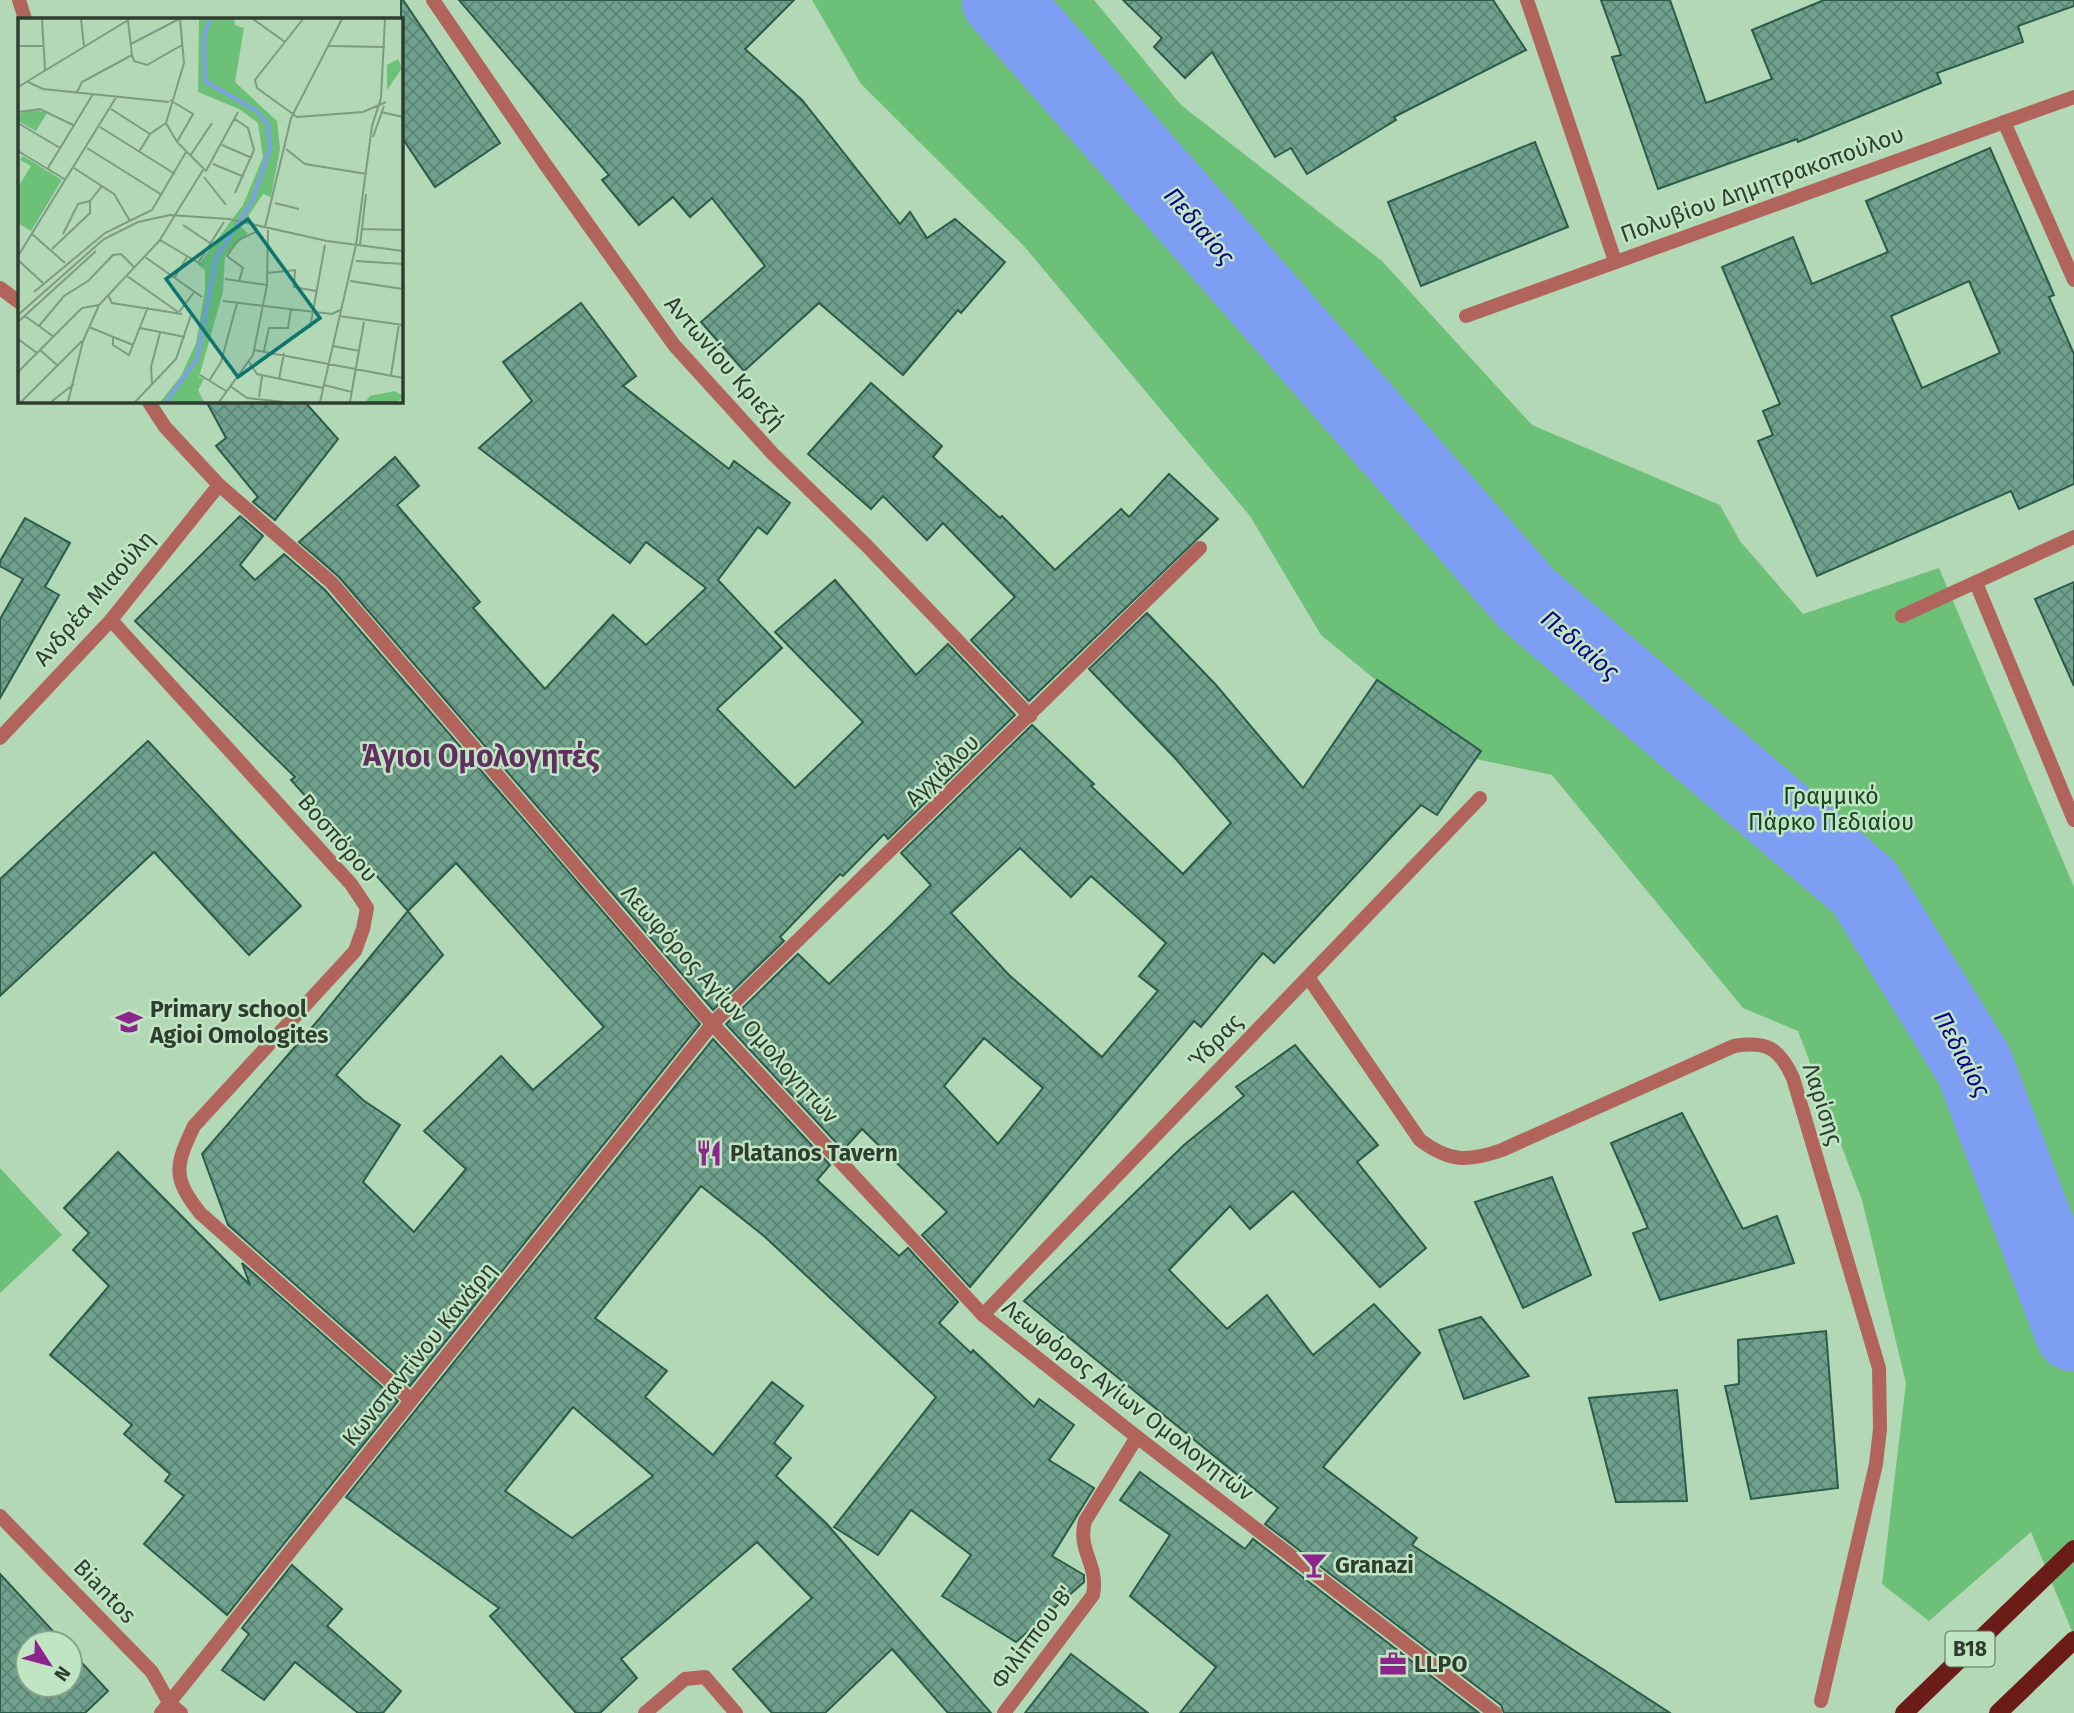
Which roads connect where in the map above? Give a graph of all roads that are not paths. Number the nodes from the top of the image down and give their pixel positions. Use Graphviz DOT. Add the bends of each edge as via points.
graph roads {
  1 [pos="19,0"];
  2 [pos="433,0"];
  3 [pos="1527,0"];
  4 [pos="25,18"];
  5 [pos="2074,96"];
  6 [pos="2004,122"];
  7 [pos="1615,261"];
  8 [pos="2074,280"];
  9 [pos="0,288"];
  10 [pos="18,301"];
  11 [pos="1466,316"];
  12 [pos="149,402"];
  13 [pos="219,485"];
  14 [pos="2074,537"];
  15 [pos="1200,548"];
  16 [pos="1976,583"];
  17 [pos="1902,616"];
  18 [pos="110,620"];
  19 [pos="1030,716"];
  20 [pos="0,738"];
  21 [pos="1480,798"];
  22 [pos="2074,820"];
  23 [pos="1308,977"];
  24 [pos="713,1023"];
  25 [pos="983,1315"];
  26 [pos="411,1400"];
  27 [pos="1137,1437"];
  28 [pos="0,1516"];
  29 [pos="2074,1549"];
  30 [pos="2074,1640"];
  31 [pos="1821,1701"];
  32 [pos="171,1710"];
  33 [pos="645,1713"];
  34 [pos="736,1713"];
  35 [pos="1004,1713"];
  36 [pos="1495,1713"];
  37 [pos="1904,1713"];
  38 [pos="1998,1713"];
  1 -- 4 [label="street"];
  2 -- 19 [label="street, Αντωνίου Κριεζή" via="674,345 772,453"];
  3 -- 7 [label="street"];
  5 -- 6 [label="street, Πολυβίου Δημητρακοπούλου"];
  6 -- 7 [label="street, Πολυβίου Δημητρακοπούλου"];
  6 -- 8 [label="street"];
  7 -- 11 [label="street, Πολυβίου Δημητρακοπούλου"];
  9 -- 10 [label="street"];
  12 -- 13 [label="street, Λεωφόρος Αγίων Ομολογητών" via="165,427"];
  13 -- 18 [label="street, Ανδρέα Μιαούλη"];
  13 -- 24 [label="street, Λεωφόρος Αγίων Ομολογητών" via="332,583"];
  14 -- 16 [label="street"];
  15 -- 19 [label="street, Αγχιάλου"];
  16 -- 17 [label="street"];
  16 -- 22 [label="street"];
  18 -- 20 [label="street, Ανδρέα Μιαούλη"];
  18 -- 26 [label="street, Βοσπόρου" via="351,884 367,908 355,951 194,1126 182,1151 178,1175 200,1213"];
  19 -- 24 [label="street, Αγχιάλου"];
  21 -- 23 [label="street, Ύδρας"];
  23 -- 25 [label="street, Ύδρας"];
  23 -- 31 [label="street, Λαρίσης" via="1420,1140 1452,1158 1502,1150 1734,1046 1754,1043 1772,1048 1786,1061 1879,1368 1876,1464"];
  24 -- 25 [label="street, Λεωφόρος Αγίων Ομολογητών"];
  24 -- 26 [label="street, Κωνσταντίνου Κανάρη"];
  25 -- 27 [label="street, Λεωφόρος Αγίων Ομολογητών"];
  26 -- 32 [label="street, Κωνσταντίνου Κανάρη"];
  27 -- 35 [label="street, Φιλίππου Β'" via="1081,1535 1096,1581 1093,1595"];
  27 -- 36 [label="street, Λεωφόρος Αγίων Ομολογητών"];
  28 -- 32 [label="street, Biantos" via="152,1672"];
  29 -- 37 [label="main road, B18"];
  30 -- 38 [label="main road"];
  33 -- 34 [label="street" via="685,1679 705,1677"];
}
